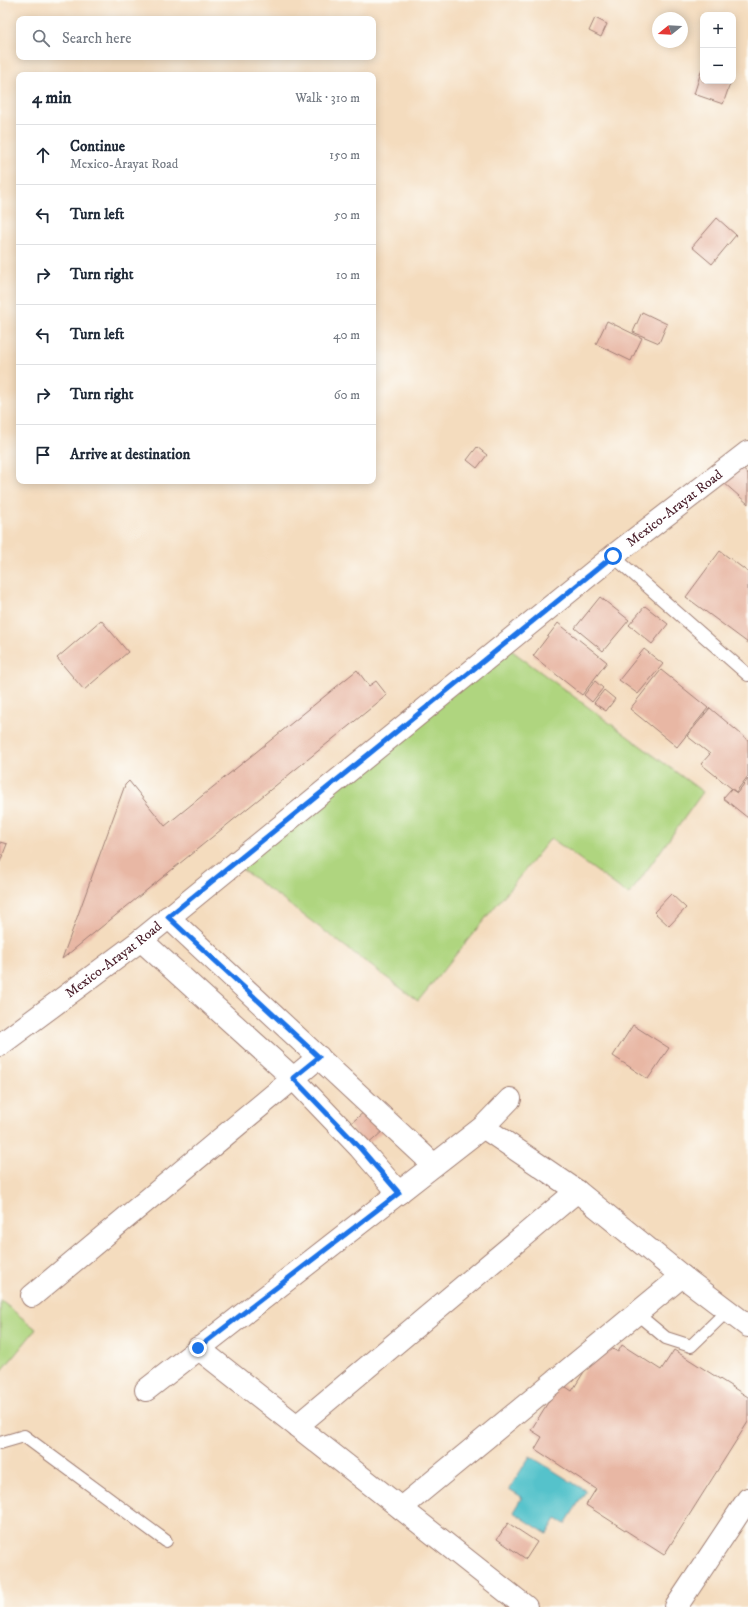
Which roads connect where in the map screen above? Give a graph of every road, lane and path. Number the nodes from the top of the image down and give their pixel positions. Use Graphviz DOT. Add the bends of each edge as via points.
graph roads {
  1 [pos="748,452"];
  2 [pos="613,556"];
  3 [pos="748,675"];
  4 [pos="168,917"];
  5 [pos="141,940"];
  6 [pos="0,1045"];
  7 [pos="319,1057"];
  8 [pos="293,1078"];
  9 [pos="510,1099"];
  10 [pos="483,1127"];
  11 [pos="434,1165"];
  12 [pos="577,1191"];
  13 [pos="399,1193"];
  14 [pos="682,1276"];
  15 [pos="32,1296"];
  16 [pos="727,1311"];
  17 [pos="636,1314"];
  18 [pos="748,1326"];
  19 [pos="198,1348"];
  20 [pos="146,1390"];
  21 [pos="297,1426"];
  22 [pos="0,1443"];
  23 [pos="748,1499"];
  24 [pos="401,1508"];
  25 [pos="166,1541"];
  26 [pos="526,1607"];
  27 [pos="676,1607"];
  1 -- 2 [label="street, Mexico-Arayat Road"];
  2 -- 3 [label="lane"];
  2 -- 4 [label="street, Mexico-Arayat Road"];
  4 -- 5 [label="street, Mexico-Arayat Road"];
  4 -- 7 [label="street"];
  5 -- 6 [label="street, Mexico-Arayat Road"];
  5 -- 8 [label="street"];
  7 -- 8 [label="street"];
  7 -- 11 [label="street"];
  8 -- 13 [label="street"];
  8 -- 15 [label="street"];
  9 -- 10 [label="street"];
  10 -- 11 [label="street"];
  10 -- 12 [label="street"];
  11 -- 13 [label="street"];
  12 -- 14 [label="street"];
  12 -- 21 [label="street"];
  13 -- 19 [label="street"];
  14 -- 16 [label="street"];
  14 -- 17 [label="street"];
  16 -- 17 [label="lane" via="691,1346 666,1338"];
  16 -- 18 [label="street"];
  17 -- 24 [label="street"];
  19 -- 20 [label="street"];
  19 -- 21 [label="street"];
  21 -- 24 [label="street"];
  22 -- 25 [label="lane" via="24,1436"];
  23 -- 27 [label="street"];
  24 -- 26 [label="street"];
}
